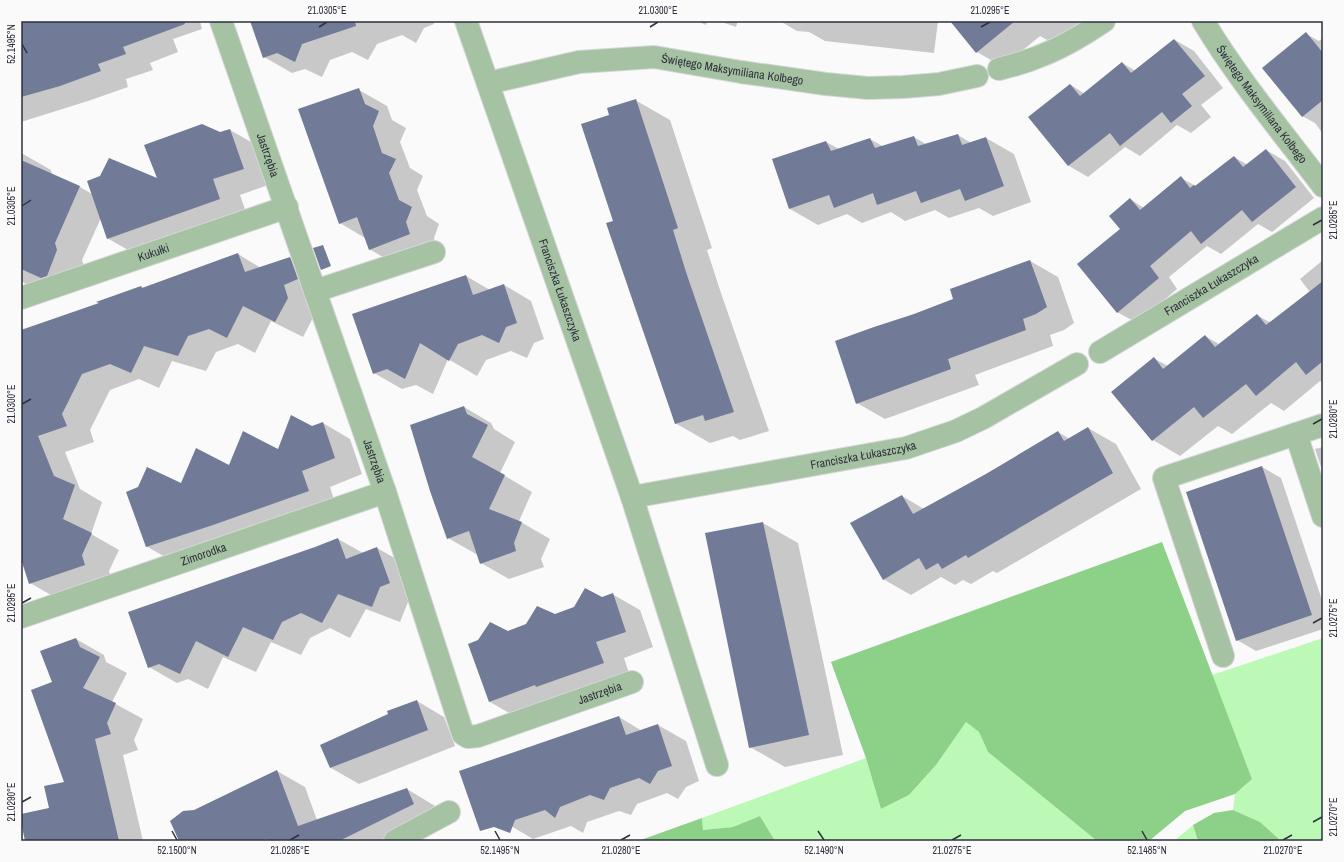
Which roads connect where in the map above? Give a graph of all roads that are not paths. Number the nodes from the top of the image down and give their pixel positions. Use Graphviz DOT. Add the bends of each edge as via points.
graph roads {
  1 [pos="221,21"];
  2 [pos="466,21"];
  3 [pos="1104,21"];
  4 [pos="1203,21"];
  5 [pos="999,69"];
  6 [pos="977,76"];
  7 [pos="488,83"];
  8 [pos="1323,186"];
  9 [pos="287,207"];
  10 [pos="1323,218"];
  11 [pos="434,252"];
  12 [pos="315,291"];
  13 [pos="21,298"];
  14 [pos="1100,352"];
  15 [pos="1077,364"];
  16 [pos="1323,425"];
  17 [pos="1296,434"];
  18 [pos="385,492"];
  19 [pos="632,497"];
  20 [pos="1323,516"];
  21 [pos="21,617"];
  22 [pos="1223,656"];
  23 [pos="632,682"];
  24 [pos="717,765"];
  25 [pos="449,812"];
  26 [pos="396,841"];
  1 -- 9 [label="street, Jastrzębia"];
  2 -- 7 [label="street, Franciszka Łukaszczyka"];
  3 -- 5 [label="street" via="1058,49"];
  4 -- 8 [label="street, Świętego Maksymiliana Kolbego" via="1236,71"];
  6 -- 7 [label="street, Świętego Maksymiliana Kolbego" via="903,88 868,88 741,72 654,57 579,62"];
  7 -- 19 [label="street, Franciszka Łukaszczyka"];
  9 -- 12 [label="street, Jastrzębia"];
  9 -- 13 [label="street, Kukułki"];
  10 -- 14 [label="street, Franciszka Łukaszczyka"];
  11 -- 12 [label="street"];
  12 -- 18 [label="street, Jastrzębia"];
  15 -- 19 [label="street, Franciszka Łukaszczyka" via="983,418 956,431 906,448"];
  16 -- 17 [label="street"];
  17 -- 20 [label="street"];
  17 -- 22 [label="street" via="1164,478"];
  18 -- 21 [label="street, Zimorodka"];
  18 -- 23 [label="street, Jastrzębia" via="462,734 468,737 478,736"];
  19 -- 24 [label="street, Franciszka Łukaszczyka"];
  25 -- 26 [label="street"];
}
